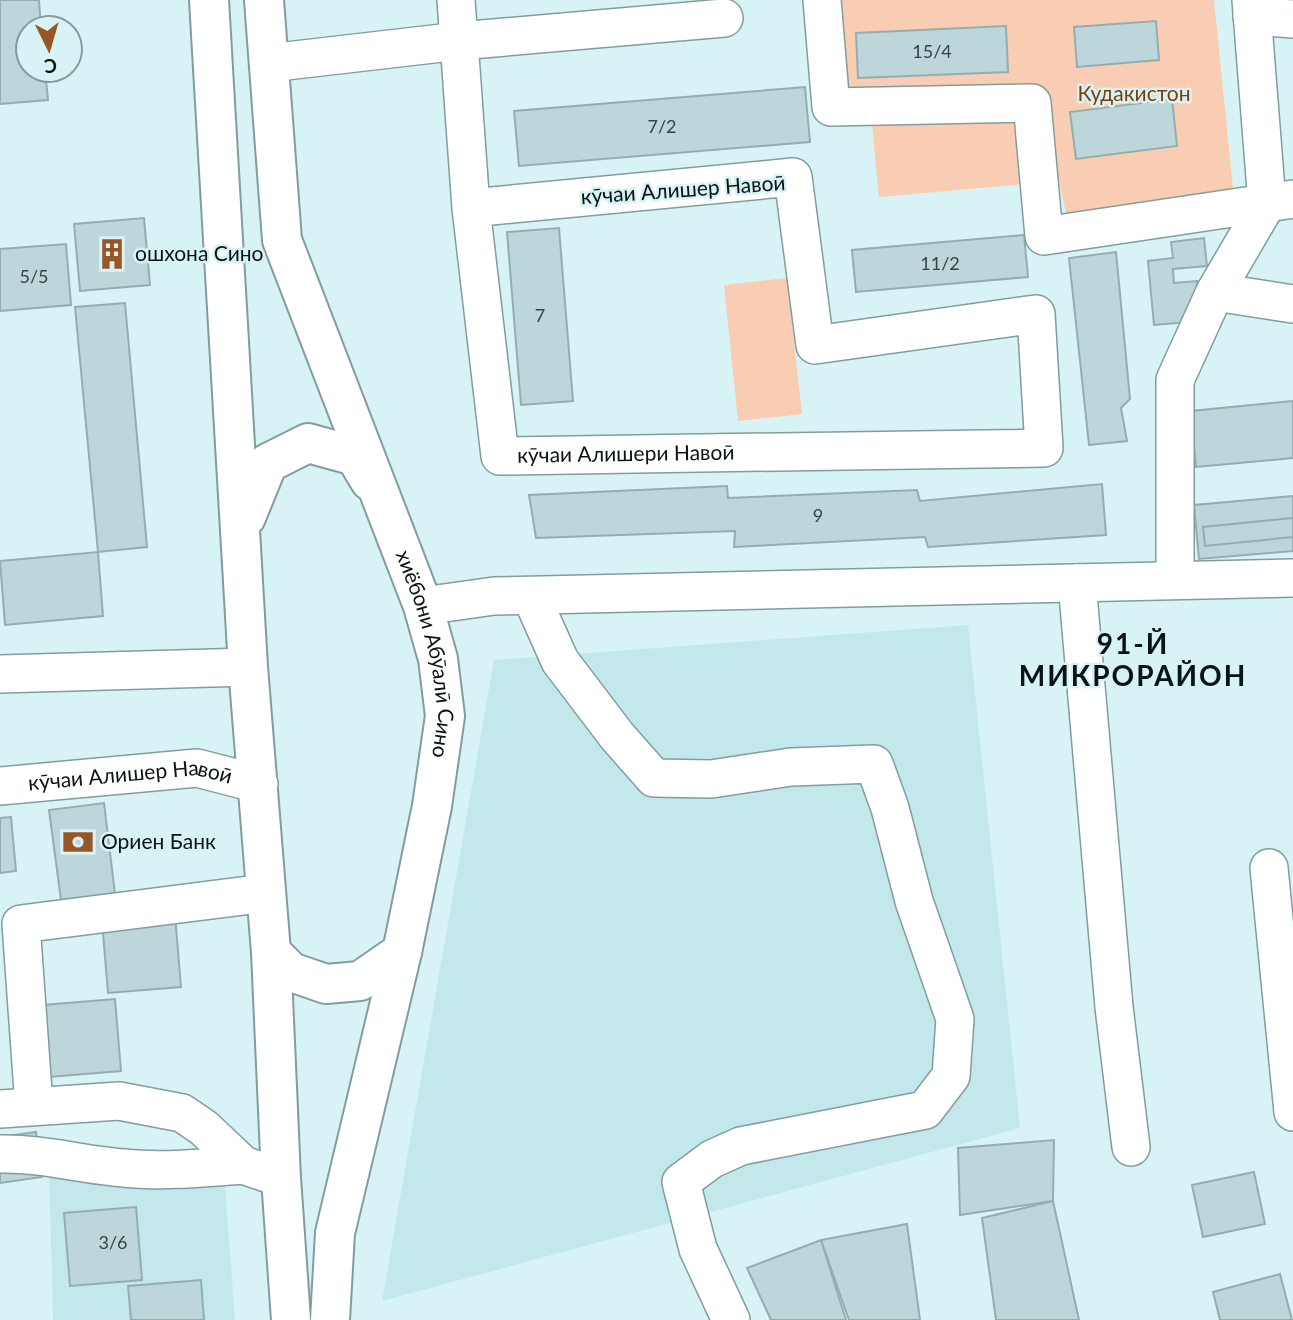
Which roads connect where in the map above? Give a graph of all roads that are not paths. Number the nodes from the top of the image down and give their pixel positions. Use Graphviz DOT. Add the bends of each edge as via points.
graph roads {
  1 [pos="209,0"];
  2 [pos="264,0"];
  3 [pos="456,0"];
  4 [pos="822,0"];
  5 [pos="1252,8"];
  6 [pos="724,18"];
  7 [pos="1293,19"];
  8 [pos="459,41"];
  9 [pos="269,63"];
  10 [pos="1280,201"];
  11 [pos="471,208"];
  12 [pos="1215,292"];
  13 [pos="1293,304"];
  14 [pos="1044,448"];
  15 [pos="381,497"];
  16 [pos="242,528"];
  17 [pos="1293,578"];
  18 [pos="1175,580"];
  19 [pos="1077,583"];
  20 [pos="531,596"];
  21 [pos="423,606"];
  22 [pos="248,667"];
  23 [pos="0,674"];
  24 [pos="258,784"];
  25 [pos="0,786"];
  26 [pos="1269,869"];
  27 [pos="266,893"];
  28 [pos="11,926"];
  29 [pos="271,952"];
  30 [pos="402,952"];
  31 [pos="1292,1095"];
  32 [pos="17,1107"];
  33 [pos="1131,1147"];
  34 [pos="0,1154"];
  35 [pos="243,1165"];
  36 [pos="281,1178"];
  37 [pos="291,1320"];
  38 [pos="330,1320"];
  39 [pos="731,1320"];
  1 -- 16 [label="main road"];
  2 -- 9 [label="main road, хиёбони Абӯалӣ Сино"];
  3 -- 8 [label="street, кӯчаи Алишери Навоӣ"];
  4 -- 10 [label="street" via="831,107 1032,103 1044,236"];
  5 -- 7 [label="street"];
  5 -- 10 [label="street"];
  6 -- 8 [label="street"];
  8 -- 9 [label="street"];
  8 -- 11 [label="street, кӯчаи Алишери Навоӣ"];
  9 -- 15 [label="main road, хиёбони Абӯалӣ Сино" via="282,240"];
  10 -- 12 [label="street"];
  11 -- 14 [label="street, кӯчаи Алишери Навоӣ" via="500,456"];
  11 -- 14 [label="street, кӯчаи Алишер Навоӣ" via="793,177 815,345 1036,314"];
  12 -- 13 [label="street"];
  12 -- 18 [label="street" via="1175,380"];
  15 -- 16 [label="main road" via="355,456 308,443 268,463"];
  15 -- 21 [label="main road, хиёбони Абӯалӣ Сино"];
  16 -- 22 [label="main road"];
  17 -- 18 [label="street"];
  18 -- 19 [label="street"];
  19 -- 20 [label="street"];
  19 -- 33 [label="street" via="1114,1007"];
  20 -- 21 [label="street"];
  20 -- 39 [label="street" via="560,661 654,778 711,779 791,767 874,764 955,1019 951,1076 925,1110 741,1146 712,1159 681,1182 698,1249"];
  21 -- 30 [label="main road, хиёбони Абӯалӣ Сино" via="438,659 445,716"];
  22 -- 23 [label="street"];
  22 -- 24 [label="main road"];
  24 -- 25 [label="street, кӯчаи Алишер Навоӣ" via="197,768"];
  24 -- 27 [label="main road"];
  26 -- 31 [label="street"];
  27 -- 28 [label="street"];
  27 -- 29 [label="main road"];
  28 -- 32 [label="street"];
  29 -- 30 [label="main road" via="291,972 326,984 360,981"];
  29 -- 36 [label="main road"];
  30 -- 38 [label="main road, хиёбони Абӯалӣ Сино" via="335,1233"];
  32 -- 35 [label="street" via="119,1101 182,1113"];
  34 -- 35 [label="street" via="25,1153 125,1169"];
  35 -- 36 [label="street"];
  36 -- 37 [label="main road"];
}
